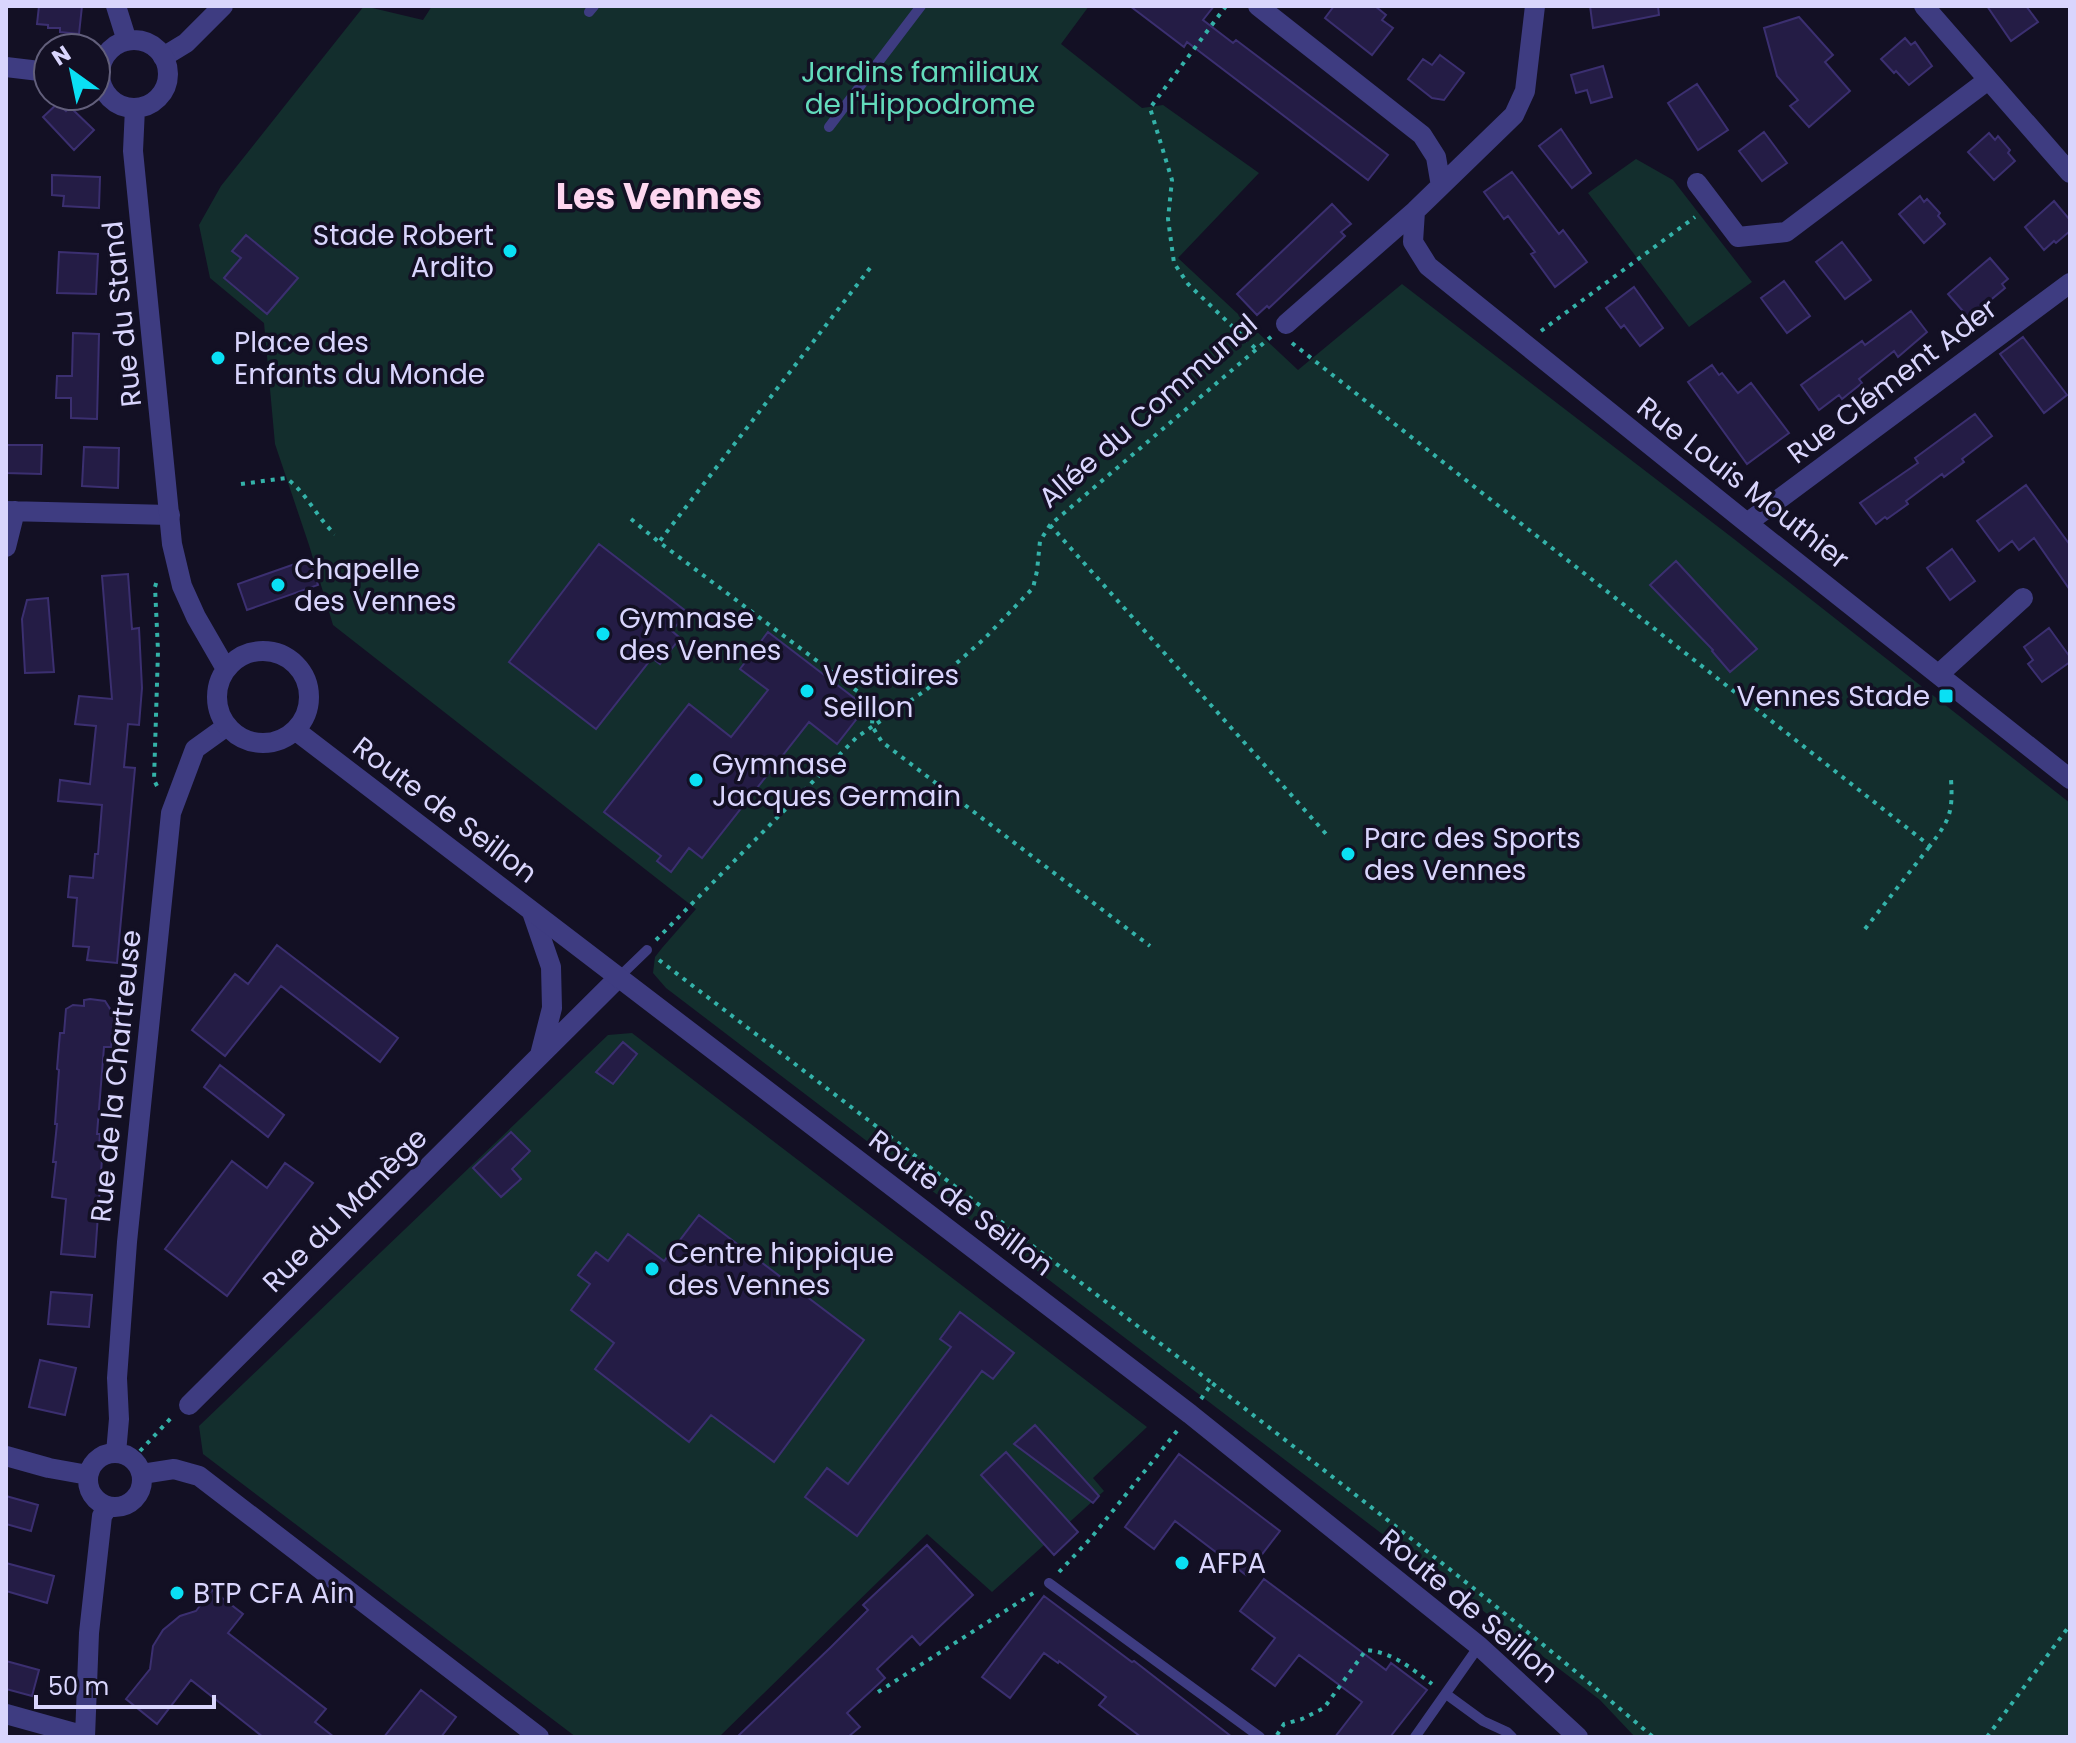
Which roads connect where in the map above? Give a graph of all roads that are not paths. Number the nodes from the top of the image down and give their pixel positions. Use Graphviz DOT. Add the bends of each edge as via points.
graph roads {
  1 [pos="116,6"];
  2 [pos="223,6"];
  3 [pos="921,6"];
  4 [pos="1258,6"];
  5 [pos="1535,6"];
  6 [pos="1924,6"];
  7 [pos="1284,14"];
  8 [pos="127,41"];
  9 [pos="112,49"];
  10 [pos="163,57"];
  11 [pos="6,67"];
  12 [pos="32,70"];
  13 [pos="1988,80"];
  14 [pos="112,100"];
  15 [pos="135,108"];
  16 [pos="829,127"];
  17 [pos="2070,173"];
  18 [pos="1697,183"];
  19 [pos="1441,186"];
  20 [pos="1415,211"];
  21 [pos="2070,283"];
  22 [pos="1282,328"];
  23 [pos="11,511"];
  24 [pos="170,515"];
  25 [pos="1747,523"];
  26 [pos="6,547"];
  27 [pos="2023,598"];
  28 [pos="226,669"];
  29 [pos="1939,674"];
  30 [pos="227,726"];
  31 [pos="295,730"];
  32 [pos="2070,779"];
  33 [pos="532,912"];
  34 [pos="647,950"];
  35 [pos="619,977"];
  36 [pos="540,1055"];
  37 [pos="189,1405"];
  38 [pos="6,1456"];
  39 [pos="130,1462"];
  40 [pos="88,1475"];
  41 [pos="108,1507"];
  42 [pos="1049,1583"];
  43 [pos="1479,1646"];
  44 [pos="1446,1694"];
  45 [pos="6,1714"];
  46 [pos="85,1737"];
  47 [pos="539,1737"];
  48 [pos="1260,1737"];
  49 [pos="1415,1737"];
  50 [pos="1512,1737"];
  51 [pos="1578,1737"];
  1 -- 8 [label="street"];
  2 -- 10 [label="street" via="186,43"];
  3 -- 16 [label="lane"];
  4 -- 7 [label="street"];
  5 -- 19 [label="street" via="1525,91 1514,115"];
  6 -- 13 [label="street"];
  7 -- 19 [label="street" via="1422,135 1436,157"];
  8 -- 9 [label="street"];
  8 -- 10 [label="street" via="148,43"];
  10 -- 15 [label="street" via="163,91 156,100"];
  11 -- 12 [label="street"];
  13 -- 17 [label="street"];
  13 -- 18 [label="street" via="1786,232 1738,237"];
  14 -- 15 [label="street"];
  15 -- 24 [label="street, Rue du Stand" via="133,151"];
  19 -- 20 [label="street"];
  20 -- 22 [label="street"];
  20 -- 25 [label="street, Rue Louis Mouthier" via="1413,242 1428,266"];
  21 -- 25 [label="street, Rue Clément Ader"];
  23 -- 24 [label="street"];
  23 -- 26 [label="street"];
  24 -- 28 [label="street" via="182,586"];
  25 -- 29 [label="street, Rue Louis Mouthier"];
  27 -- 29 [label="street"];
  28 -- 30 [label="street" via="217,698"];
  28 -- 31 [label="street" via="251,652 281,654 294,662 309,688 305,718"];
  29 -- 32 [label="street, Rue Louis Mouthier"];
  30 -- 31 [label="street" via="253,742 268,743"];
  30 -- 39 [label="street, Rue de la Chartreuse" via="195,749 171,813 117,1378 119,1419"];
  31 -- 33 [label="street, Route de Seillon"];
  33 -- 35 [label="street, Route de Seillon"];
  33 -- 36 [label="street" via="551,967 552,1008"];
  34 -- 35 [label="lane"];
  35 -- 36 [label="street, Rue du Manège"];
  35 -- 43 [label="street, Route de Seillon" via="1190,1414"];
  36 -- 37 [label="street, Rue du Manège"];
  38 -- 40 [label="street"];
  39 -- 40 [label="street" via="108,1453 95,1461"];
  39 -- 41 [label="street" via="142,1483 134,1500"];
  39 -- 47 [label="street" via="199,1476"];
  40 -- 41 [label="street" via="91,1495"];
  41 -- 46 [label="street" via="102,1516 89,1633"];
  42 -- 48 [label="lane"];
  43 -- 44 [label="lane"];
  43 -- 51 [label="street, Route de Seillon"];
  44 -- 49 [label="lane"];
  44 -- 50 [label="lane"];
  45 -- 46 [label="street"];
}
